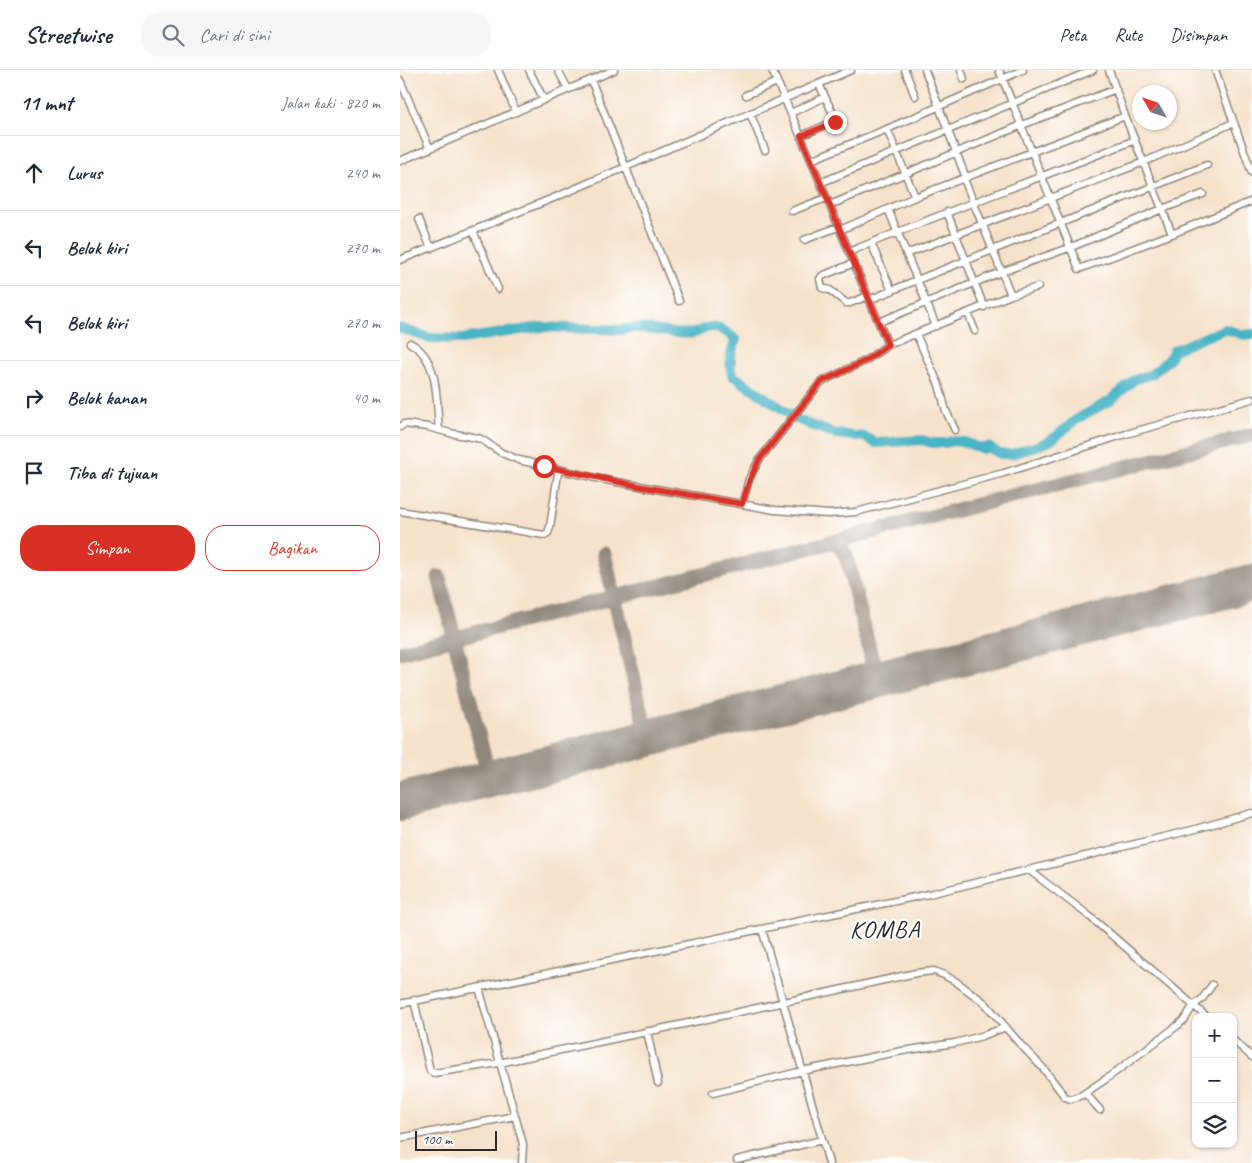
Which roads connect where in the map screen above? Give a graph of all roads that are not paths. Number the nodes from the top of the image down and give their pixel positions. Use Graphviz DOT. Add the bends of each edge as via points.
graph roads {
  1 [pos="498,70"];
  2 [pos="529,70"];
  3 [pos="558,70"];
  4 [pos="614,70"];
  5 [pos="772,70"];
  6 [pos="851,70"];
  7 [pos="905,70"];
  8 [pos="925,70"];
  9 [pos="961,70"];
  10 [pos="999,70"];
  11 [pos="1023,70"];
  12 [pos="1093,70"];
  13 [pos="1109,70"];
  14 [pos="1215,70"];
  15 [pos="964,79"];
  16 [pos="1003,79"];
  17 [pos="400,80"];
  18 [pos="591,80"];
  19 [pos="777,82"];
  20 [pos="818,84"];
  21 [pos="568,89"];
  22 [pos="1116,89"];
  23 [pos="746,95"];
  24 [pos="915,96"];
  25 [pos="825,97"];
  26 [pos="784,99"];
  27 [pos="544,100"];
  28 [pos="1013,103"];
  29 [pos="939,107"];
  30 [pos="516,112"];
  31 [pos="750,113"];
  32 [pos="790,113"];
  33 [pos="1125,116"];
  34 [pos="1233,123"];
  35 [pos="1022,125"];
  36 [pos="887,129"];
  37 [pos="948,130"];
  38 [pos="801,136"];
  39 [pos="1135,140"];
  40 [pos="430,149"];
  41 [pos="765,150"];
  42 [pos="897,151"];
  43 [pos="1032,152"];
  44 [pos="957,153"];
  45 [pos="811,160"];
  46 [pos="400,161"];
  47 [pos="1144,162"];
  48 [pos="1207,165"];
  49 [pos="626,166"];
  50 [pos="1252,173"];
  51 [pos="906,174"];
  52 [pos="1042,177"];
  53 [pos="965,178"];
  54 [pos="820,183"];
  55 [pos="1153,185"];
  56 [pos="1202,194"];
  57 [pos="915,197"];
  58 [pos="826,198"];
  59 [pos="1050,199"];
  60 [pos="1252,201"];
  61 [pos="974,202"];
  62 [pos="830,206"];
  63 [pos="888,208"];
  64 [pos="1162,209"];
  65 [pos="792,211"];
  66 [pos="947,212"];
  67 [pos="419,219"];
  68 [pos="1060,223"];
  69 [pos="983,226"];
  70 [pos="839,228"];
  71 [pos="474,231"];
  72 [pos="896,232"];
  73 [pos="1172,234"];
  74 [pos="957,235"];
  75 [pos="804,240"];
  76 [pos="871,243"];
  77 [pos="431,248"];
  78 [pos="1069,248"];
  79 [pos="993,250"];
  80 [pos="849,252"];
  81 [pos="906,254"];
  82 [pos="400,260"];
  83 [pos="967,260"];
  84 [pos="854,263"];
  85 [pos="1001,272"];
  86 [pos="917,280"];
  87 [pos="976,282"];
  88 [pos="1038,287"];
  89 [pos="498,289"];
  90 [pos="892,291"];
  91 [pos="1011,295"];
  92 [pos="868,298"];
  93 [pos="679,301"];
  94 [pos="927,303"];
  95 [pos="984,306"];
  96 [pos="968,313"];
  97 [pos="879,322"];
  98 [pos="936,326"];
  99 [pos="975,331"];
  100 [pos="916,334"];
  101 [pos="410,343"];
  102 [pos="888,345"];
  103 [pos="1252,399"];
  104 [pos="400,427"];
  105 [pos="438,430"];
  106 [pos="955,430"];
  107 [pos="560,471"];
  108 [pos="742,504"];
  109 [pos="400,511"];
  110 [pos="1252,812"];
  111 [pos="1029,870"];
  112 [pos="762,929"];
  113 [pos="1212,986"];
  114 [pos="479,988"];
  115 [pos="414,1000"];
  116 [pos="784,1003"];
  117 [pos="400,1004"];
  118 [pos="1193,1006"];
  119 [pos="1202,1013"];
  120 [pos="1006,1027"];
  121 [pos="647,1031"];
  122 [pos="1237,1044"];
  123 [pos="1252,1057"];
  124 [pos="499,1062"];
  125 [pos="802,1071"];
  126 [pos="658,1083"];
  127 [pos="713,1093"];
  128 [pos="1085,1093"];
  129 [pos="1100,1110"];
  130 [pos="515,1116"];
  131 [pos="400,1138"];
  132 [pos="822,1140"];
  133 [pos="737,1160"];
  134 [pos="522,1163"];
  135 [pos="828,1163"];
  1 -- 30 [label="street"];
  2 -- 27 [label="street"];
  3 -- 21 [label="street"];
  4 -- 18 [label="street"];
  5 -- 19 [label="street"];
  6 -- 20 [label="street"];
  7 -- 24 [label="street"];
  8 -- 29 [label="street"];
  9 -- 15 [label="street"];
  10 -- 16 [label="street"];
  11 -- 16 [label="street"];
  12 -- 28 [label="street"];
  13 -- 22 [label="street"];
  14 -- 34 [label="street"];
  16 -- 28 [label="street"];
  16 -- 29 [label="street"];
  17 -- 40 [label="street"];
  18 -- 21 [label="street"];
  18 -- 49 [label="street"];
  19 -- 23 [label="street"];
  19 -- 26 [label="street"];
  20 -- 25 [label="street"];
  20 -- 26 [label="street"];
  21 -- 27 [label="street"];
  22 -- 33 [label="street"];
  22 -- 35 [label="street"];
  25 -- 32 [label="street"];
  25 -- 38 [label="street" via="835,122"];
  26 -- 31 [label="street"];
  26 -- 32 [label="street"];
  27 -- 30 [label="street"];
  28 -- 35 [label="street"];
  28 -- 37 [label="street"];
  29 -- 36 [label="street"];
  29 -- 37 [label="street"];
  30 -- 40 [label="street"];
  31 -- 41 [label="street"];
  31 -- 49 [label="street"];
  32 -- 38 [label="street"];
  33 -- 39 [label="street"];
  33 -- 43 [label="street"];
  34 -- 47 [label="street"];
  34 -- 50 [label="street"];
  35 -- 43 [label="street"];
  35 -- 44 [label="street"];
  36 -- 42 [label="street"];
  36 -- 45 [label="street"];
  37 -- 42 [label="street"];
  37 -- 44 [label="street"];
  38 -- 45 [label="street"];
  39 -- 47 [label="street"];
  39 -- 52 [label="street"];
  40 -- 46 [label="street"];
  42 -- 51 [label="street"];
  42 -- 54 [label="street"];
  43 -- 52 [label="street"];
  43 -- 53 [label="street"];
  44 -- 51 [label="street"];
  44 -- 53 [label="street"];
  45 -- 54 [label="street"];
  47 -- 55 [label="street"];
  47 -- 59 [label="street"];
  48 -- 55 [label="street"];
  49 -- 71 [label="street"];
  49 -- 93 [label="street"];
  51 -- 57 [label="street"];
  51 -- 62 [label="street"];
  52 -- 59 [label="street"];
  52 -- 61 [label="street"];
  53 -- 57 [label="street"];
  53 -- 61 [label="street"];
  54 -- 58 [label="street"];
  55 -- 64 [label="street"];
  55 -- 68 [label="street"];
  56 -- 64 [label="street"];
  57 -- 63 [label="street"];
  58 -- 62 [label="street"];
  58 -- 65 [label="street"];
  59 -- 68 [label="street"];
  59 -- 69 [label="street"];
  60 -- 73 [label="street"];
  61 -- 66 [label="street"];
  61 -- 69 [label="street"];
  62 -- 70 [label="street"];
  63 -- 70 [label="street"];
  63 -- 72 [label="street"];
  64 -- 73 [label="street"];
  64 -- 78 [label="street"];
  66 -- 72 [label="street"];
  66 -- 74 [label="street"];
  67 -- 77 [label="street"];
  68 -- 78 [label="street"];
  68 -- 79 [label="street"];
  69 -- 74 [label="street"];
  69 -- 79 [label="street"];
  70 -- 75 [label="street"];
  70 -- 80 [label="street"];
  71 -- 77 [label="street"];
  71 -- 89 [label="street"];
  72 -- 76 [label="street"];
  72 -- 81 [label="street"];
  73 -- 78 [label="street" via="1080,270"];
  74 -- 81 [label="street"];
  74 -- 83 [label="street"];
  76 -- 80 [label="street"];
  76 -- 90 [label="street"];
  77 -- 82 [label="street"];
  78 -- 85 [label="street"];
  79 -- 83 [label="street"];
  79 -- 85 [label="street"];
  80 -- 84 [label="street"];
  81 -- 86 [label="street"];
  83 -- 86 [label="street"];
  83 -- 87 [label="street"];
  84 -- 92 [label="street"];
  84 -- 92 [label="street" via="822,276 820,285 846,303"];
  85 -- 87 [label="street"];
  85 -- 91 [label="street"];
  86 -- 90 [label="street"];
  86 -- 94 [label="street"];
  87 -- 94 [label="street"];
  87 -- 95 [label="street"];
  88 -- 91 [label="street"];
  90 -- 92 [label="street"];
  91 -- 95 [label="street"];
  92 -- 97 [label="street"];
  94 -- 97 [label="street"];
  94 -- 98 [label="street"];
  95 -- 96 [label="street"];
  96 -- 98 [label="street"];
  96 -- 99 [label="street"];
  97 -- 102 [label="street"];
  98 -- 100 [label="street"];
  100 -- 102 [label="street"];
  100 -- 106 [label="street"];
  101 -- 105 [label="street" via="429,361 434,378"];
  102 -- 108 [label="street" via="865,361 821,382 756,466"];
  103 -- 108 [label="street" via="1109,439 1004,473 856,512 794,512"];
  104 -- 105 [label="street" via="404,424"];
  105 -- 107 [label="street" via="480,439 512,457"];
  107 -- 108 [label="street"];
  107 -- 109 [label="street" via="550,527 544,535"];
  110 -- 111 [label="street"];
  111 -- 112 [label="street"];
  111 -- 118 [label="street" via="1088,915"];
  112 -- 114 [label="street"];
  112 -- 116 [label="street"];
  113 -- 118 [label="street"];
  114 -- 115 [label="street"];
  114 -- 124 [label="street"];
  115 -- 117 [label="street"];
  115 -- 124 [label="street" via="431,1072"];
  116 -- 120 [label="street" via="916,972 934,971 955,981 985,1003"];
  116 -- 121 [label="street"];
  116 -- 125 [label="street"];
  118 -- 119 [label="street"];
  118 -- 128 [label="street" via="1185,1019"];
  120 -- 125 [label="street" via="955,1043"];
  120 -- 128 [label="street" via="1066,1097 1075,1098"];
  121 -- 124 [label="street"];
  121 -- 126 [label="street"];
  122 -- 123 [label="street"];
  124 -- 130 [label="street"];
  125 -- 127 [label="street"];
  125 -- 132 [label="street"];
  128 -- 129 [label="street"];
  130 -- 131 [label="street"];
  130 -- 134 [label="street" via="523,1144"];
  132 -- 133 [label="street"];
  132 -- 135 [label="street"];
}
